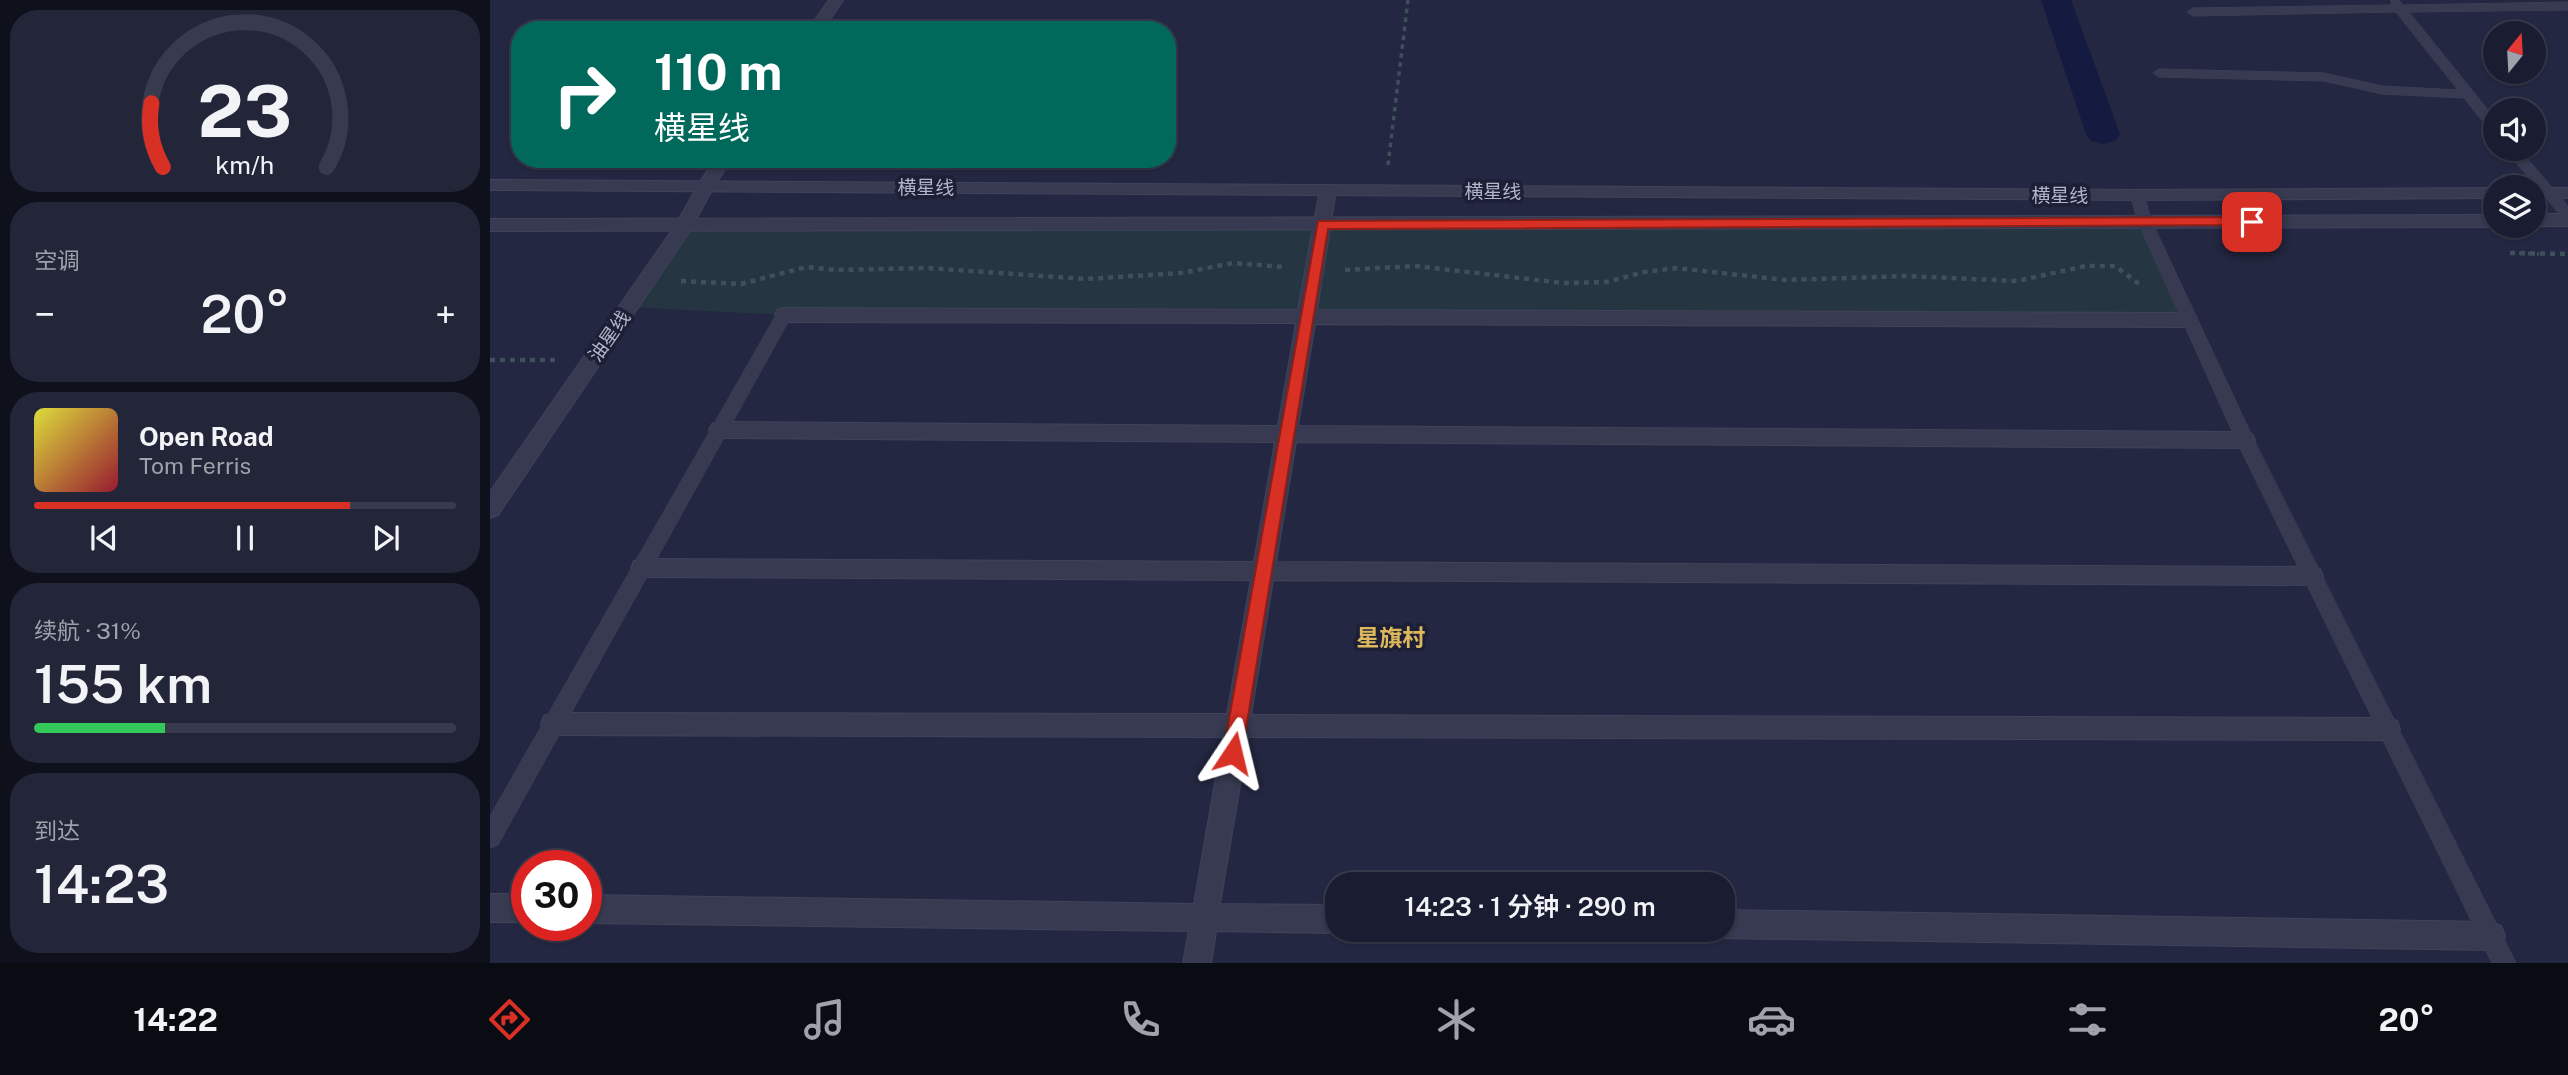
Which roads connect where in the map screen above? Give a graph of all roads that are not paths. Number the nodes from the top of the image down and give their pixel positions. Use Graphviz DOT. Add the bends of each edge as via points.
graph roads {
  1 [pos="836,0"];
  2 [pos="2396,5"];
  3 [pos="2568,6"];
  4 [pos="2193,12"];
  5 [pos="821,21"];
  6 [pos="2159,73"];
  7 [pos="2467,94"];
  8 [pos="2483,113"];
  9 [pos="718,168"];
  10 [pos="490,185"];
  11 [pos="706,185"];
  12 [pos="1328,190"];
  13 [pos="2568,192"];
  14 [pos="2483,193"];
  15 [pos="2546,193"];
  16 [pos="2137,195"];
  17 [pos="2546,198"];
  18 [pos="2568,218"];
  19 [pos="2546,219"];
  20 [pos="2483,220"];
  21 [pos="2144,222"];
  22 [pos="1322,224"];
  23 [pos="490,225"];
  24 [pos="685,225"];
  25 [pos="784,314"];
  26 [pos="1307,316"];
  27 [pos="2189,320"];
  28 [pos="719,430"];
  29 [pos="1287,434"];
  30 [pos="2245,440"];
  31 [pos="490,509"];
  32 [pos="642,568"];
  33 [pos="1263,571"];
  34 [pos="2312,576"];
  35 [pos="553,724"];
  36 [pos="1237,726"];
  37 [pos="2388,729"];
  38 [pos="490,837"];
  39 [pos="490,908"];
  40 [pos="511,908"];
  41 [pos="602,909"];
  42 [pos="1205,916"];
  43 [pos="1325,919"];
  44 [pos="1735,924"];
  45 [pos="2491,936"];
  46 [pos="1196,963"];
  47 [pos="2504,963"];
  1 -- 5 [label="street"];
  2 -- 3 [label="lane"];
  2 -- 4 [label="lane"];
  2 -- 7 [label="lane"];
  6 -- 7 [label="lane" via="2324,77 2382,90"];
  7 -- 8 [label="lane"];
  9 -- 11 [label="street, 油星线"];
  10 -- 11 [label="street, 横星线"];
  11 -- 12 [label="street, 横星线"];
  11 -- 24 [label="street, 油星线"];
  12 -- 16 [label="street, 横星线"];
  12 -- 22 [label="street"];
  13 -- 15 [label="street"];
  14 -- 16 [label="street, 横星线"];
  16 -- 21 [label="lane"];
  17 -- 18 [label="lane"];
  18 -- 19 [label="street"];
  20 -- 21 [label="street, 横星线"];
  21 -- 22 [label="street, 横星线"];
  21 -- 27 [label="lane"];
  22 -- 24 [label="street, 横星线"];
  22 -- 26 [label="street"];
  23 -- 24 [label="street, 横星线"];
  24 -- 31 [label="street, 油星线"];
  25 -- 26 [label="street"];
  25 -- 28 [label="lane"];
  26 -- 27 [label="street"];
  26 -- 29 [label="street"];
  27 -- 30 [label="lane"];
  28 -- 29 [label="street"];
  28 -- 32 [label="lane"];
  29 -- 30 [label="street"];
  29 -- 33 [label="street"];
  30 -- 34 [label="lane"];
  32 -- 33 [label="street"];
  32 -- 35 [label="lane"];
  33 -- 34 [label="street"];
  33 -- 36 [label="street"];
  34 -- 37 [label="lane"];
  35 -- 36 [label="street"];
  35 -- 38 [label="lane"];
  36 -- 37 [label="street"];
  36 -- 42 [label="street"];
  37 -- 45 [label="lane"];
  39 -- 40 [label="street"];
  41 -- 42 [label="street"];
  42 -- 43 [label="street"];
  42 -- 46 [label="street"];
  44 -- 45 [label="street"];
  45 -- 47 [label="lane"];
}
